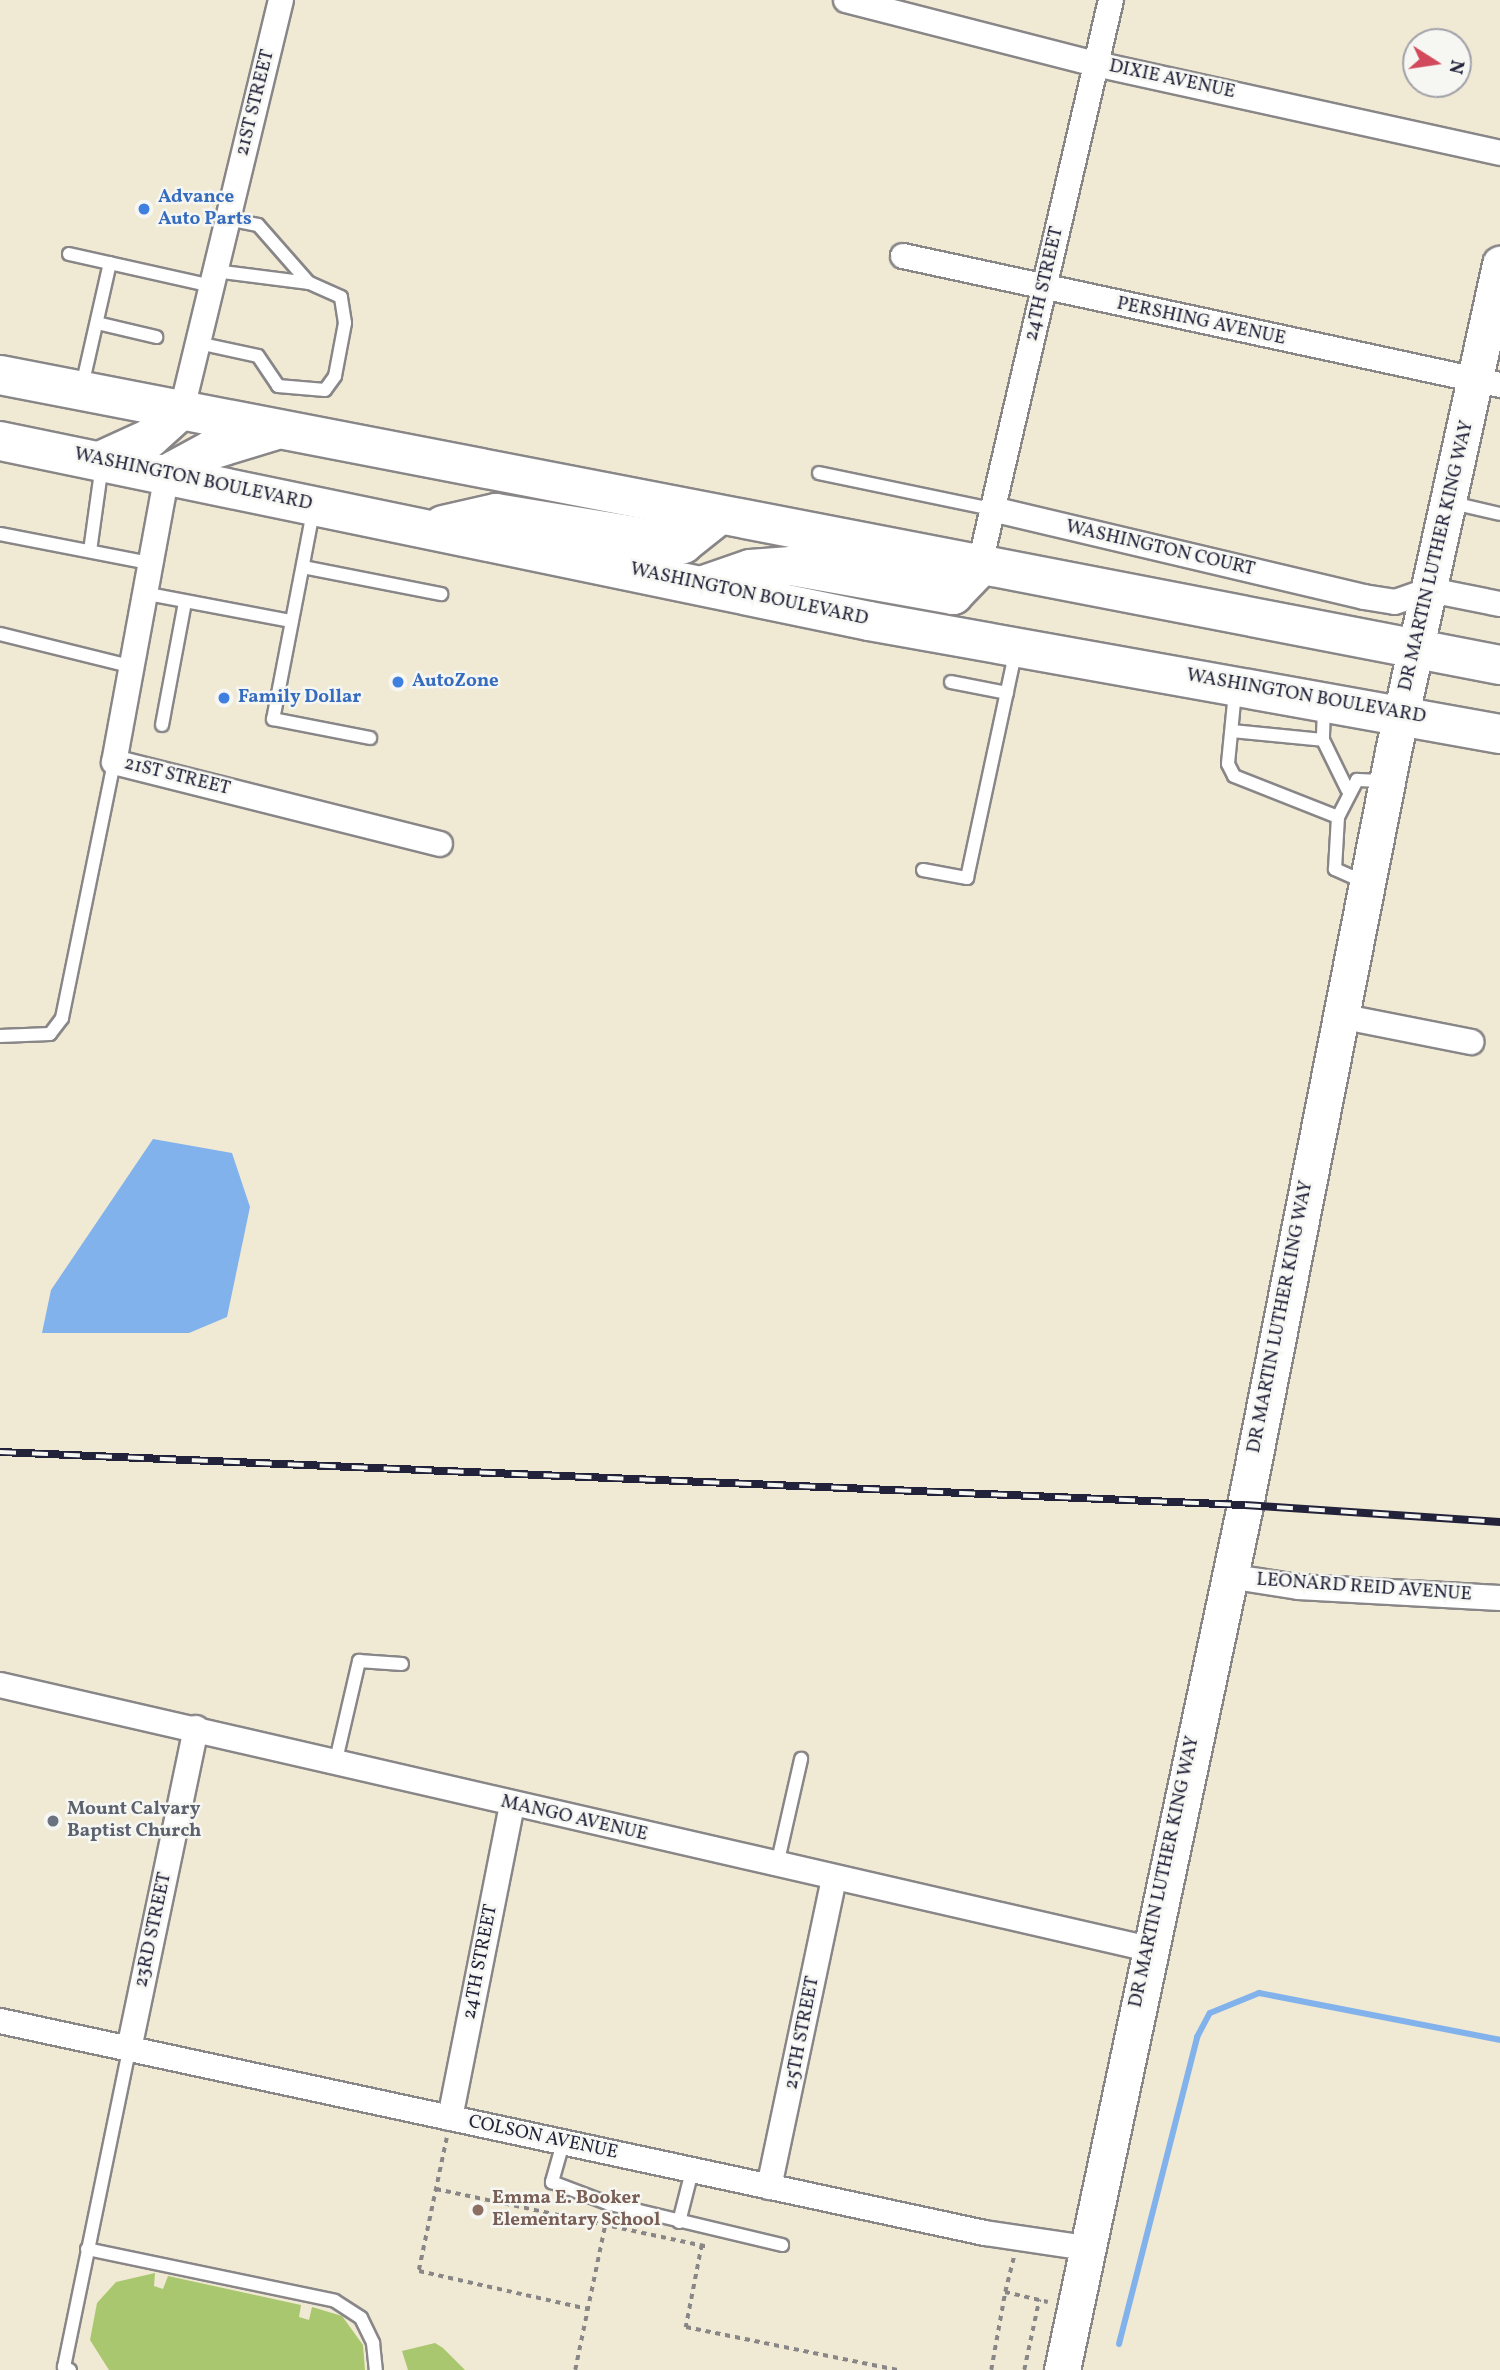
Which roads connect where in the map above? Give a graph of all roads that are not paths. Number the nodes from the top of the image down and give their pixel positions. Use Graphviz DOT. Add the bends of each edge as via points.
graph roads {
  1 [pos="281,0"];
  2 [pos="1111,0"];
  3 [pos="854,1"];
  4 [pos="1096,64"];
  5 [pos="1500,153"];
  6 [pos="228,219"];
  7 [pos="69,254"];
  8 [pos="903,256"];
  9 [pos="110,263"];
  10 [pos="1500,264"];
  11 [pos="214,278"];
  12 [pos="309,283"];
  13 [pos="1045,288"];
  14 [pos="97,323"];
  15 [pos="156,337"];
  16 [pos="198,343"];
  17 [pos="0,375"];
  18 [pos="1488,383"];
  19 [pos="81,390"];
  20 [pos="182,410"];
  21 [pos="275,430"];
  22 [pos="0,441"];
  23 [pos="102,460"];
  24 [pos="819,473"];
  25 [pos="167,474"];
  26 [pos="1448,502"];
  27 [pos="315,504"];
  28 [pos="992,509"];
  29 [pos="1500,514"];
  30 [pos="717,517"];
  31 [pos="431,528"];
  32 [pos="0,534"];
  33 [pos="90,551"];
  34 [pos="149,563"];
  35 [pos="303,567"];
  36 [pos="979,568"];
  37 [pos="703,585"];
  38 [pos="1430,590"];
  39 [pos="142,593"];
  40 [pos="441,594"];
  41 [pos="185,602"];
  42 [pos="1500,604"];
  43 [pos="291,621"];
  44 [pos="0,634"];
  45 [pos="1017,646"];
  46 [pos="1416,647"];
  47 [pos="1500,665"];
  48 [pos="129,666"];
  49 [pos="951,682"];
  50 [pos="1236,685"];
  51 [pos="1007,692"];
  52 [pos="1324,699"];
  53 [pos="1401,714"];
  54 [pos="162,725"];
  55 [pos="1232,731"];
  56 [pos="1500,734"];
  57 [pos="370,738"];
  58 [pos="1324,740"];
  59 [pos="114,762"];
  60 [pos="1387,781"];
  61 [pos="1347,789"];
  62 [pos="1338,817"];
  63 [pos="440,844"];
  64 [pos="923,870"];
  65 [pos="1366,883"];
  66 [pos="1340,1017"];
  67 [pos="0,1036"];
  68 [pos="1471,1042"];
  69 [pos="1228,1576"];
  70 [pos="1500,1598"];
  71 [pos="402,1664"];
  72 [pos="0,1685"];
  73 [pos="196,1728"];
  74 [pos="801,1759"];
  75 [pos="336,1760"];
  76 [pos="512,1806"];
  77 [pos="777,1866"];
  78 [pos="834,1878"];
  79 [pos="1149,1949"];
  80 [pos="0,2021"];
  81 [pos="129,2049"];
  82 [pos="450,2118"];
  83 [pos="563,2143"];
  84 [pos="692,2171"];
  85 [pos="769,2187"];
  86 [pos="679,2222"];
  87 [pos="782,2245"];
  88 [pos="1087,2248"];
  89 [pos="87,2249"];
  90 [pos="70,2370"];
  91 [pos="376,2370"];
  92 [pos="1062,2370"];
  1 -- 6 [label="street, 21ST STREET"];
  2 -- 4 [label="street, 24TH STREET"];
  3 -- 4 [label="street, DIXIE AVENUE"];
  4 -- 5 [label="street, DIXIE AVENUE"];
  4 -- 13 [label="street, 24TH STREET"];
  6 -- 11 [label="street, 21ST STREET"];
  6 -- 12 [label="lane" via="258,225"];
  7 -- 9 [label="lane"];
  8 -- 13 [label="street, PERSHING AVENUE"];
  9 -- 11 [label="lane"];
  9 -- 14 [label="lane"];
  10 -- 18 [label="street, DR MARTIN LUTHER KING WAY"];
  11 -- 12 [label="lane"];
  11 -- 16 [label="street, 21ST STREET"];
  12 -- 16 [label="lane" via="341,297 345,323 335,376 325,390 278,386 258,356"];
  13 -- 18 [label="street, PERSHING AVENUE"];
  13 -- 28 [label="street, 24TH STREET"];
  14 -- 15 [label="lane"];
  14 -- 19 [label="lane"];
  16 -- 20 [label="street, 21ST STREET"];
  17 -- 19 [label="main road"];
  18 -- 26 [label="street, DR MARTIN LUTHER KING WAY"];
  19 -- 20 [label="main road"];
  20 -- 21 [label="main road"];
  20 -- 23 [label="main road" via="150,438"];
  21 -- 25 [label="main road" via="211,450"];
  21 -- 30 [label="main road"];
  22 -- 23 [label="main road, WASHINGTON BOULEVARD"];
  23 -- 25 [label="main road, WASHINGTON BOULEVARD"];
  23 -- 33 [label="lane"];
  24 -- 28 [label="lane, WASHINGTON COURT"];
  25 -- 27 [label="main road, WASHINGTON BOULEVARD"];
  25 -- 34 [label="street, 21ST STREET"];
  26 -- 29 [label="lane"];
  26 -- 38 [label="street, DR MARTIN LUTHER KING WAY"];
  27 -- 31 [label="main road, WASHINGTON BOULEVARD"];
  27 -- 35 [label="lane"];
  28 -- 36 [label="street, 24TH STREET"];
  28 -- 38 [label="street, WASHINGTON COURT" via="1395,602"];
  30 -- 31 [label="main road" via="683,544 496,513"];
  30 -- 36 [label="main road"];
  31 -- 37 [label="main road, WASHINGTON BOULEVARD"];
  32 -- 33 [label="lane"];
  33 -- 34 [label="lane"];
  34 -- 39 [label="street, 21ST STREET"];
  35 -- 40 [label="lane"];
  35 -- 43 [label="lane"];
  36 -- 37 [label="main road" via="953,595 791,566 750,569"];
  36 -- 46 [label="main road"];
  37 -- 45 [label="main road, WASHINGTON BOULEVARD"];
  38 -- 42 [label="street, WASHINGTON COURT"];
  38 -- 46 [label="street, DR MARTIN LUTHER KING WAY"];
  39 -- 41 [label="lane"];
  39 -- 48 [label="street, 21ST STREET"];
  41 -- 43 [label="lane"];
  41 -- 54 [label="lane"];
  43 -- 57 [label="lane" via="273,719"];
  44 -- 48 [label="lane"];
  45 -- 50 [label="main road, WASHINGTON BOULEVARD"];
  45 -- 51 [label="lane"];
  46 -- 47 [label="main road"];
  46 -- 53 [label="street, DR MARTIN LUTHER KING WAY"];
  48 -- 59 [label="street, 21ST STREET"];
  49 -- 51 [label="lane"];
  50 -- 52 [label="main road, WASHINGTON BOULEVARD"];
  50 -- 55 [label="lane"];
  51 -- 64 [label="lane" via="967,878"];
  52 -- 53 [label="main road, WASHINGTON BOULEVARD"];
  52 -- 58 [label="lane"];
  53 -- 56 [label="main road, WASHINGTON BOULEVARD"];
  53 -- 60 [label="street, DR MARTIN LUTHER KING WAY"];
  55 -- 58 [label="lane"];
  55 -- 62 [label="lane" via="1228,764 1234,776"];
  58 -- 61 [label="lane"];
  59 -- 63 [label="street, 21ST STREET"];
  59 -- 67 [label="lane" via="62,1018 50,1034"];
  60 -- 61 [label="lane" via="1357,780"];
  60 -- 65 [label="street, DR MARTIN LUTHER KING WAY"];
  61 -- 62 [label="lane"];
  62 -- 65 [label="lane" via="1335,869"];
  65 -- 66 [label="street, DR MARTIN LUTHER KING WAY"];
  66 -- 68 [label="street"];
  66 -- 69 [label="street, DR MARTIN LUTHER KING WAY"];
  69 -- 70 [label="street, LEONARD REID AVENUE" via="1298,1587"];
  69 -- 79 [label="street, DR MARTIN LUTHER KING WAY"];
  71 -- 75 [label="lane" via="359,1661"];
  72 -- 73 [label="street, MANGO AVENUE"];
  73 -- 75 [label="street, MANGO AVENUE"];
  73 -- 81 [label="street, 23RD STREET"];
  74 -- 77 [label="lane"];
  75 -- 76 [label="street, MANGO AVENUE"];
  76 -- 77 [label="street, MANGO AVENUE"];
  76 -- 82 [label="street, 24TH STREET"];
  77 -- 78 [label="street, MANGO AVENUE"];
  78 -- 79 [label="street, MANGO AVENUE"];
  78 -- 85 [label="street, 25TH STREET"];
  79 -- 88 [label="street, DR MARTIN LUTHER KING WAY"];
  80 -- 81 [label="street, COLSON AVENUE"];
  81 -- 82 [label="street, COLSON AVENUE"];
  81 -- 89 [label="lane"];
  82 -- 83 [label="street, COLSON AVENUE"];
  83 -- 84 [label="street, COLSON AVENUE"];
  83 -- 86 [label="lane" via="552,2182"];
  84 -- 85 [label="street, COLSON AVENUE"];
  84 -- 86 [label="lane"];
  85 -- 88 [label="street, COLSON AVENUE"];
  86 -- 87 [label="lane"];
  88 -- 92 [label="street, DR MARTIN LUTHER KING WAY"];
  89 -- 90 [label="lane" via="64,2367"];
  89 -- 91 [label="lane" via="335,2301 361,2318 373,2343"];
}
